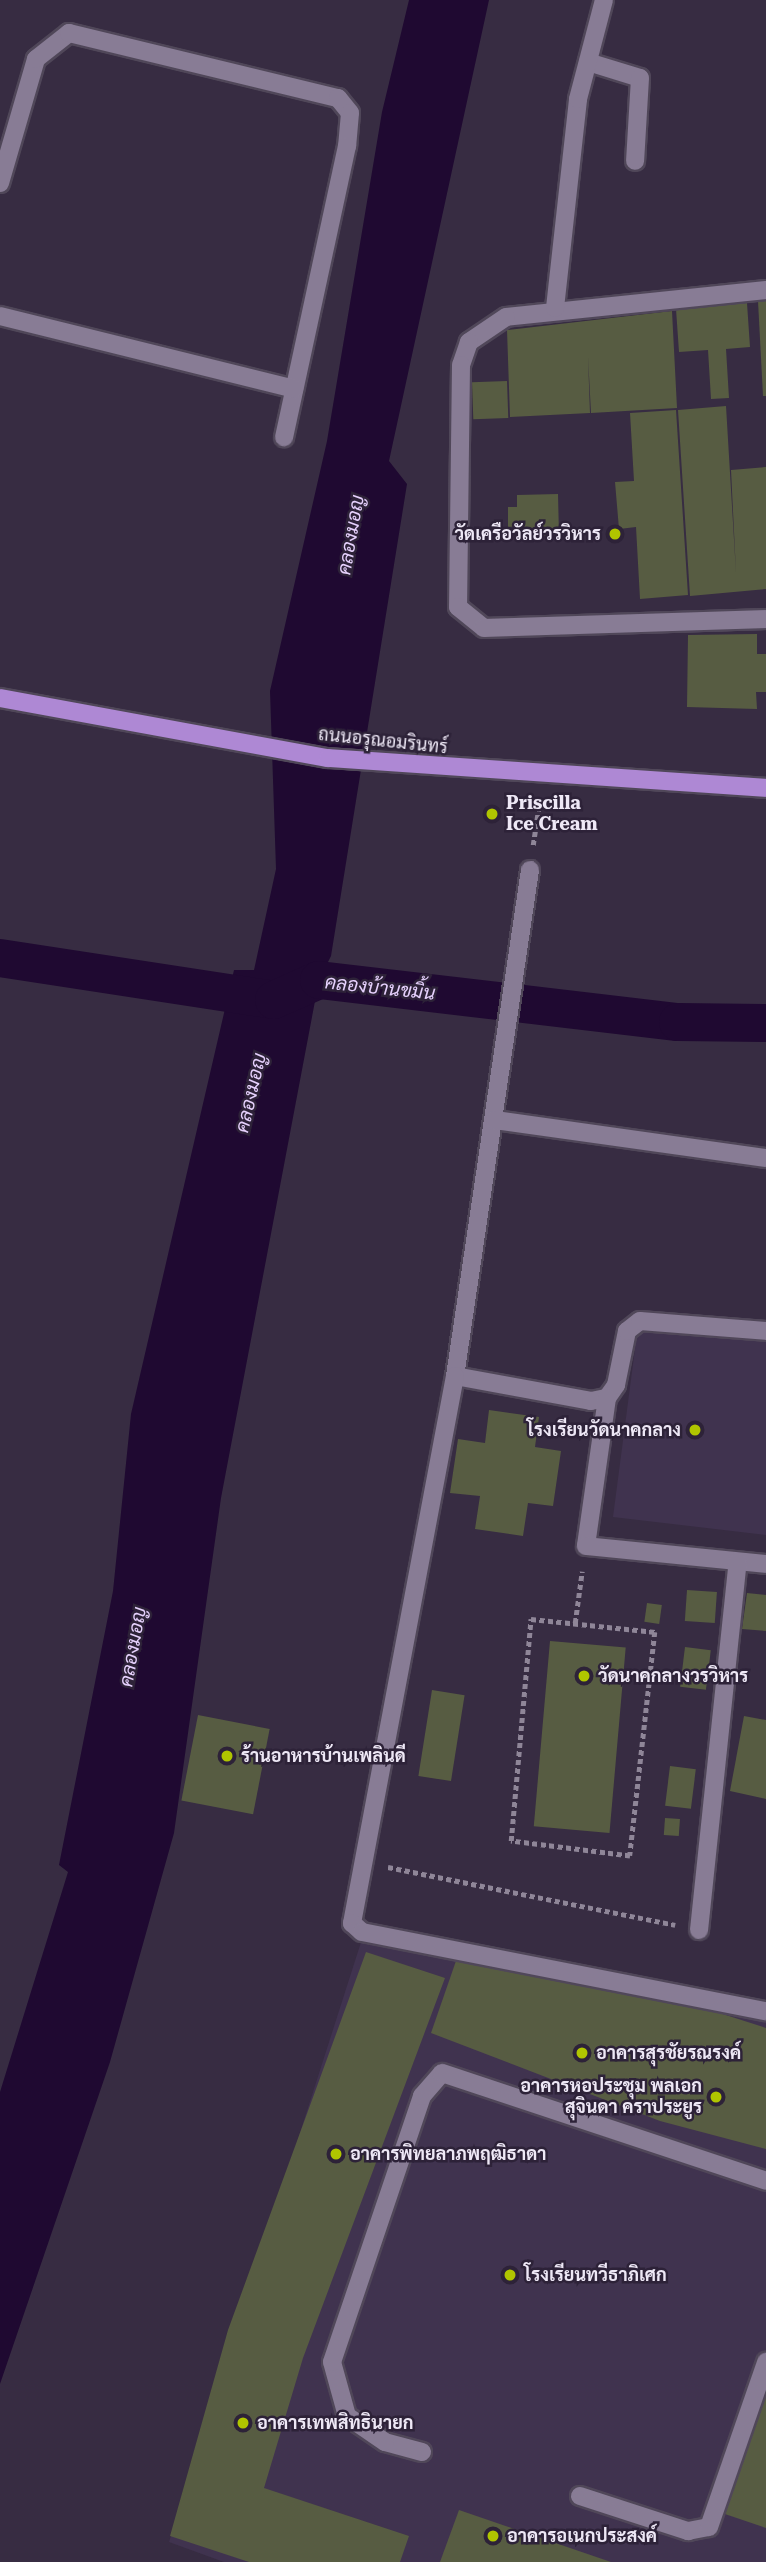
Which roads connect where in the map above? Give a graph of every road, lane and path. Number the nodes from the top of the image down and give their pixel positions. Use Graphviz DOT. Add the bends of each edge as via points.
graph roads {
  1 [pos="604,0"];
  2 [pos="588,62"];
  3 [pos="635,161"];
  4 [pos="0,183"];
  5 [pos="766,290"];
  6 [pos="555,308"];
  7 [pos="0,316"];
  8 [pos="294,390"];
  9 [pos="284,437"];
  10 [pos="766,618"];
  11 [pos="0,698"];
  12 [pos="543,777"];
  13 [pos="766,788"];
  14 [pos="530,870"];
  15 [pos="495,1120"];
  16 [pos="766,1158"];
  17 [pos="766,1331"];
  18 [pos="455,1376"];
  19 [pos="607,1398"];
  20 [pos="586,1546"];
  21 [pos="738,1562"];
  22 [pos="766,1564"];
  23 [pos="575,1623"];
  24 [pos="363,1861"];
  25 [pos="699,1930"];
  26 [pos="766,2011"];
  27 [pos="766,2181"];
  28 [pos="766,2362"];
  29 [pos="422,2452"];
  30 [pos="580,2496"];
  1 -- 2 [label="street"];
  2 -- 3 [label="street" via="640,78"];
  2 -- 6 [label="street"];
  4 -- 8 [label="street" via="36,59 69,33 338,98 350,113 347,146"];
  5 -- 6 [label="street"];
  6 -- 10 [label="street" via="486,324 463,360 458,607 484,628"];
  7 -- 8 [label="street"];
  8 -- 9 [label="street"];
  11 -- 12 [label="main road, ถนนอรุณอมรินทร์" via="100,720 328,758"];
  12 -- 13 [label="main road, ถนนอรุณอมรินทร์"];
  12 -- 14 [label="path"];
  14 -- 15 [label="street"];
  15 -- 16 [label="street"];
  15 -- 18 [label="street"];
  17 -- 19 [label="street" via="640,1321 627,1331 616,1385"];
  18 -- 19 [label="street" via="592,1401"];
  18 -- 24 [label="street"];
  19 -- 20 [label="street"];
  20 -- 21 [label="street"];
  20 -- 23 [label="path"];
  21 -- 22 [label="street"];
  21 -- 25 [label="street"];
  23 -- 23 [label="path" via="531,1619 511,1841 630,1856 655,1632"];
  24 -- 25 [label="path"];
  24 -- 26 [label="street" via="352,1923 356,1930"];
  27 -- 29 [label="street" via="442,2073 422,2096 332,2362 347,2416 385,2442"];
  28 -- 30 [label="street" via="709,2527 688,2531"];
}
